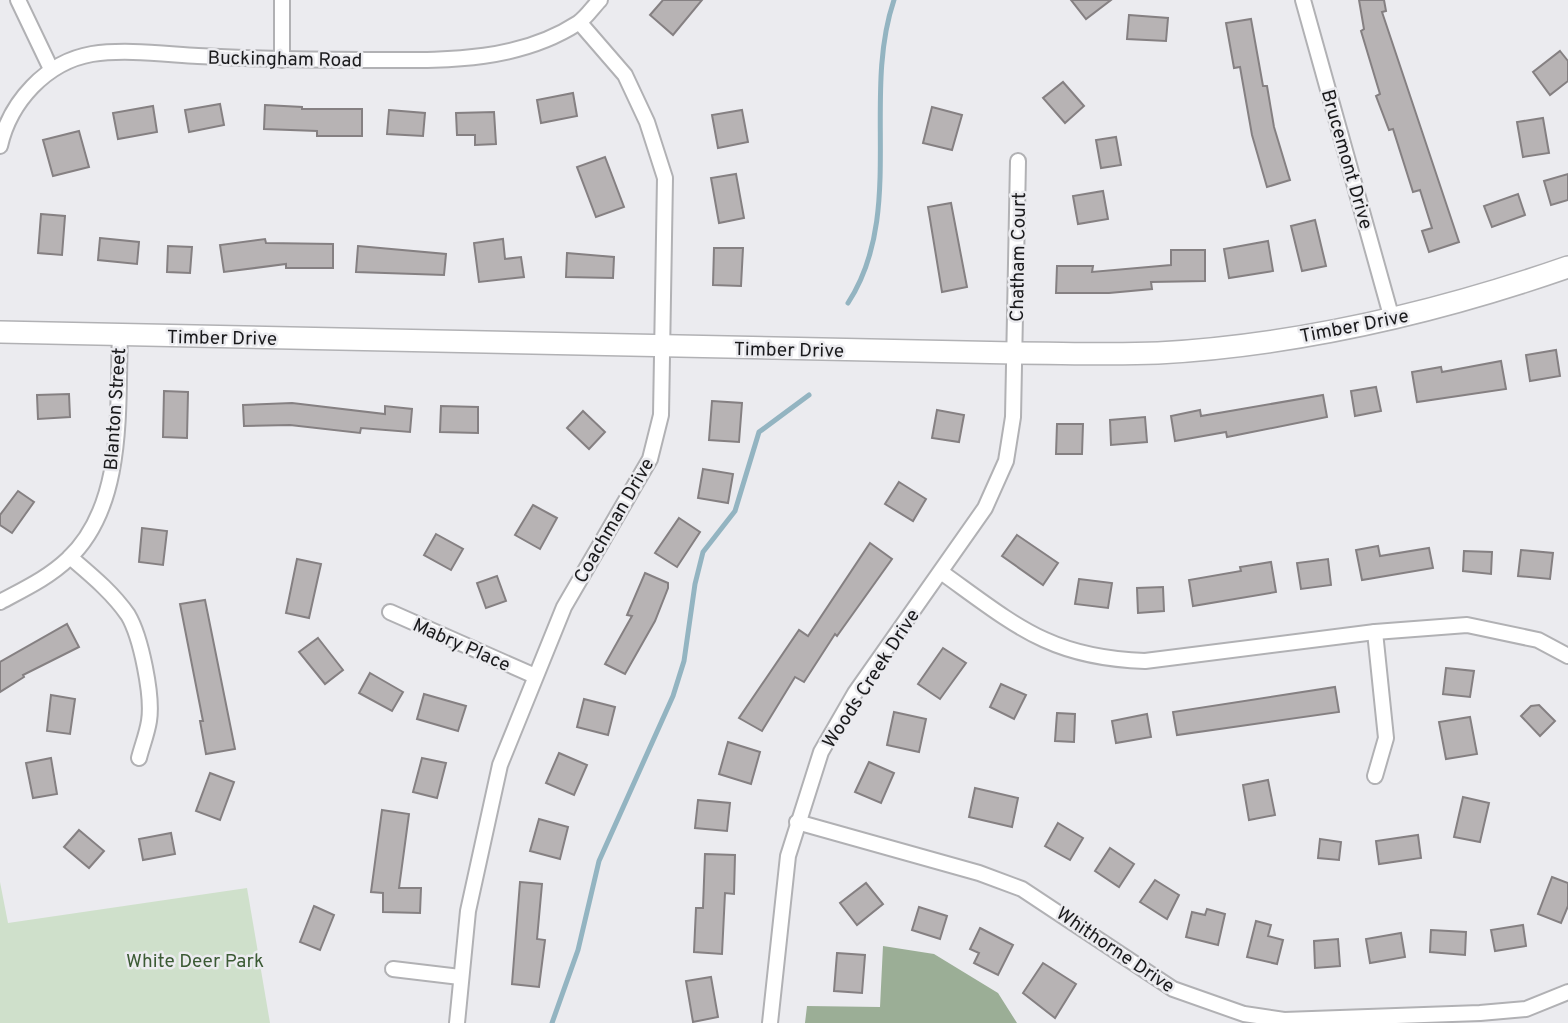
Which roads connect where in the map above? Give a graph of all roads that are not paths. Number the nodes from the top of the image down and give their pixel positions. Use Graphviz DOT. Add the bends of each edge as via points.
graph roads {
  1 [pos="18,0"];
  2 [pos="282,0"];
  3 [pos="600,0"];
  4 [pos="1303,0"];
  5 [pos="580,23"];
  6 [pos="282,60"];
  7 [pos="51,69"];
  8 [pos="0,146"];
  9 [pos="1018,162"];
  10 [pos="1568,267"];
  11 [pos="1392,319"];
  12 [pos="0,331"];
  13 [pos="120,334"];
  14 [pos="662,346"];
  15 [pos="1014,353"];
  16 [pos="70,557"];
  17 [pos="941,572"];
  18 [pos="0,602"];
  19 [pos="390,612"];
  20 [pos="1375,632"];
  21 [pos="1568,656"];
  22 [pos="535,676"];
  23 [pos="139,758"];
  24 [pos="1375,776"];
  25 [pos="797,822"];
  26 [pos="393,969"];
  27 [pos="460,977"];
  28 [pos="1568,992"];
  29 [pos="457,1023"];
  30 [pos="770,1023"];
  1 -- 7 [label="street"];
  2 -- 6 [label="street"];
  3 -- 5 [label="street, Buckingham Road"];
  4 -- 11 [label="street, Brucemont Drive"];
  5 -- 6 [label="street, Buckingham Road" via="531,45 471,60"];
  5 -- 14 [label="street, Coachman Drive" via="625,75 665,178"];
  6 -- 7 [label="street, Buckingham Road" via="104,54"];
  7 -- 8 [label="street, Buckingham Road" via="23,96 4,127"];
  9 -- 15 [label="street, Chatham Court"];
  10 -- 11 [label="main road, Timber Drive"];
  11 -- 15 [label="main road, Timber Drive" via="1261,342 1158,352"];
  12 -- 13 [label="main road, Timber Drive"];
  13 -- 14 [label="main road, Timber Drive"];
  13 -- 16 [label="street, Blanton Street" via="109,482 89,533"];
  14 -- 15 [label="main road, Timber Drive"];
  14 -- 22 [label="street, Coachman Drive" via="661,415 650,459 564,607"];
  15 -- 17 [label="street, Woods Creek Drive" via="1013,417 1006,461 985,508"];
  16 -- 18 [label="street, Blanton Street" via="49,575"];
  16 -- 23 [label="street" via="115,598 130,618 137,638 149,719"];
  17 -- 20 [label="street" via="1056,647 1115,660 1145,661"];
  17 -- 25 [label="street, Woods Creek Drive" via="855,693 821,752"];
  19 -- 22 [label="street, Mabry Place"];
  20 -- 21 [label="street" via="1467,625 1538,640"];
  20 -- 24 [label="street" via="1386,738"];
  22 -- 27 [label="street, Coachman Drive" via="500,765 468,911"];
  25 -- 28 [label="street, Whithorne Drive" via="1022,889 1173,989 1244,1014 1284,1020 1480,1013 1526,1009"];
  25 -- 30 [label="street, Woods Creek Drive" via="788,856"];
  26 -- 27 [label="street"];
  27 -- 29 [label="street, Coachman Drive"];
}
